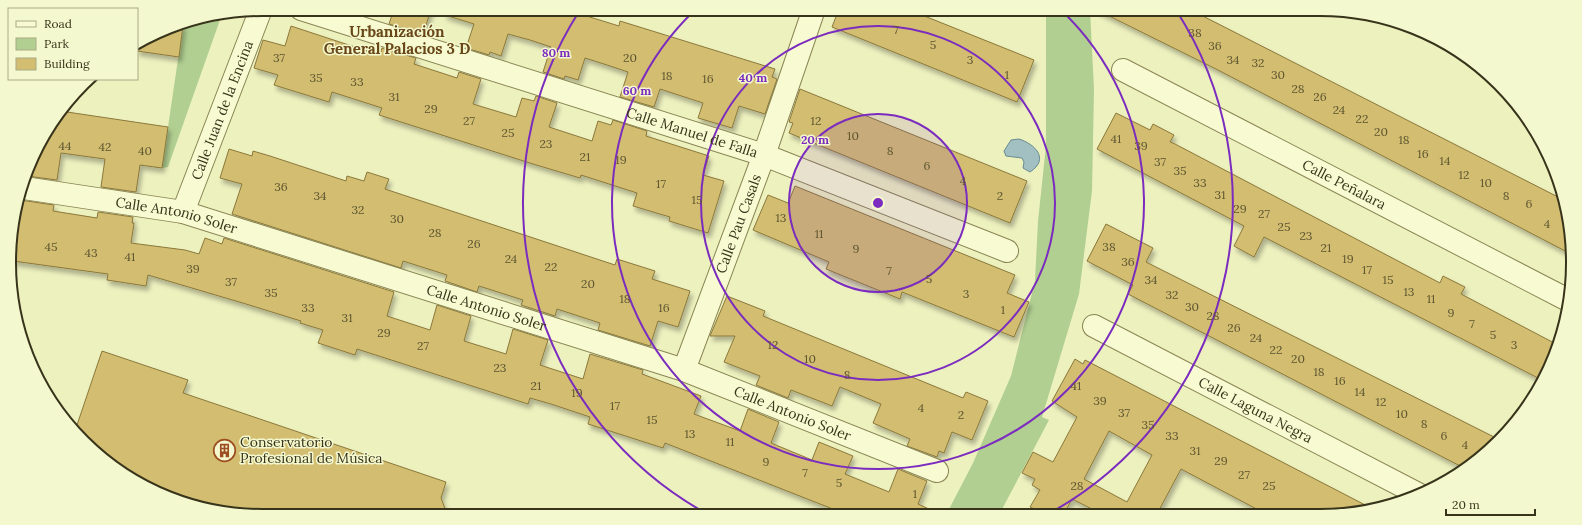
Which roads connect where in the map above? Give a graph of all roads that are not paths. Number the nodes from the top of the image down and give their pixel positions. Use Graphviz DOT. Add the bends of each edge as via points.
graph roads {
  1 [pos="258,16"];
  2 [pos="323,16"];
  3 [pos="812,16"];
  4 [pos="1123,70"];
  5 [pos="764,155"];
  6 [pos="27,188"];
  7 [pos="183,212"];
  8 [pos="1008,251"];
  9 [pos="1563,298"];
  10 [pos="1094,326"];
  11 [pos="684,370"];
  12 [pos="937,472"];
  13 [pos="1412,491"];
  1 -- 7 [label="street, Calle Juan de la Encina"];
  2 -- 5 [label="street, Calle Manuel de Falla"];
  3 -- 5 [label="street, Calle Pau Casals"];
  4 -- 9 [label="street, Calle Peñalara"];
  5 -- 8 [label="street, Calle Manuel de Falla"];
  5 -- 11 [label="street, Calle Pau Casals"];
  6 -- 7 [label="street, Calle Antonio Soler"];
  7 -- 11 [label="street, Calle Antonio Soler"];
  10 -- 13 [label="street, Calle Laguna Negra"];
  11 -- 12 [label="street, Calle Antonio Soler"];
}
